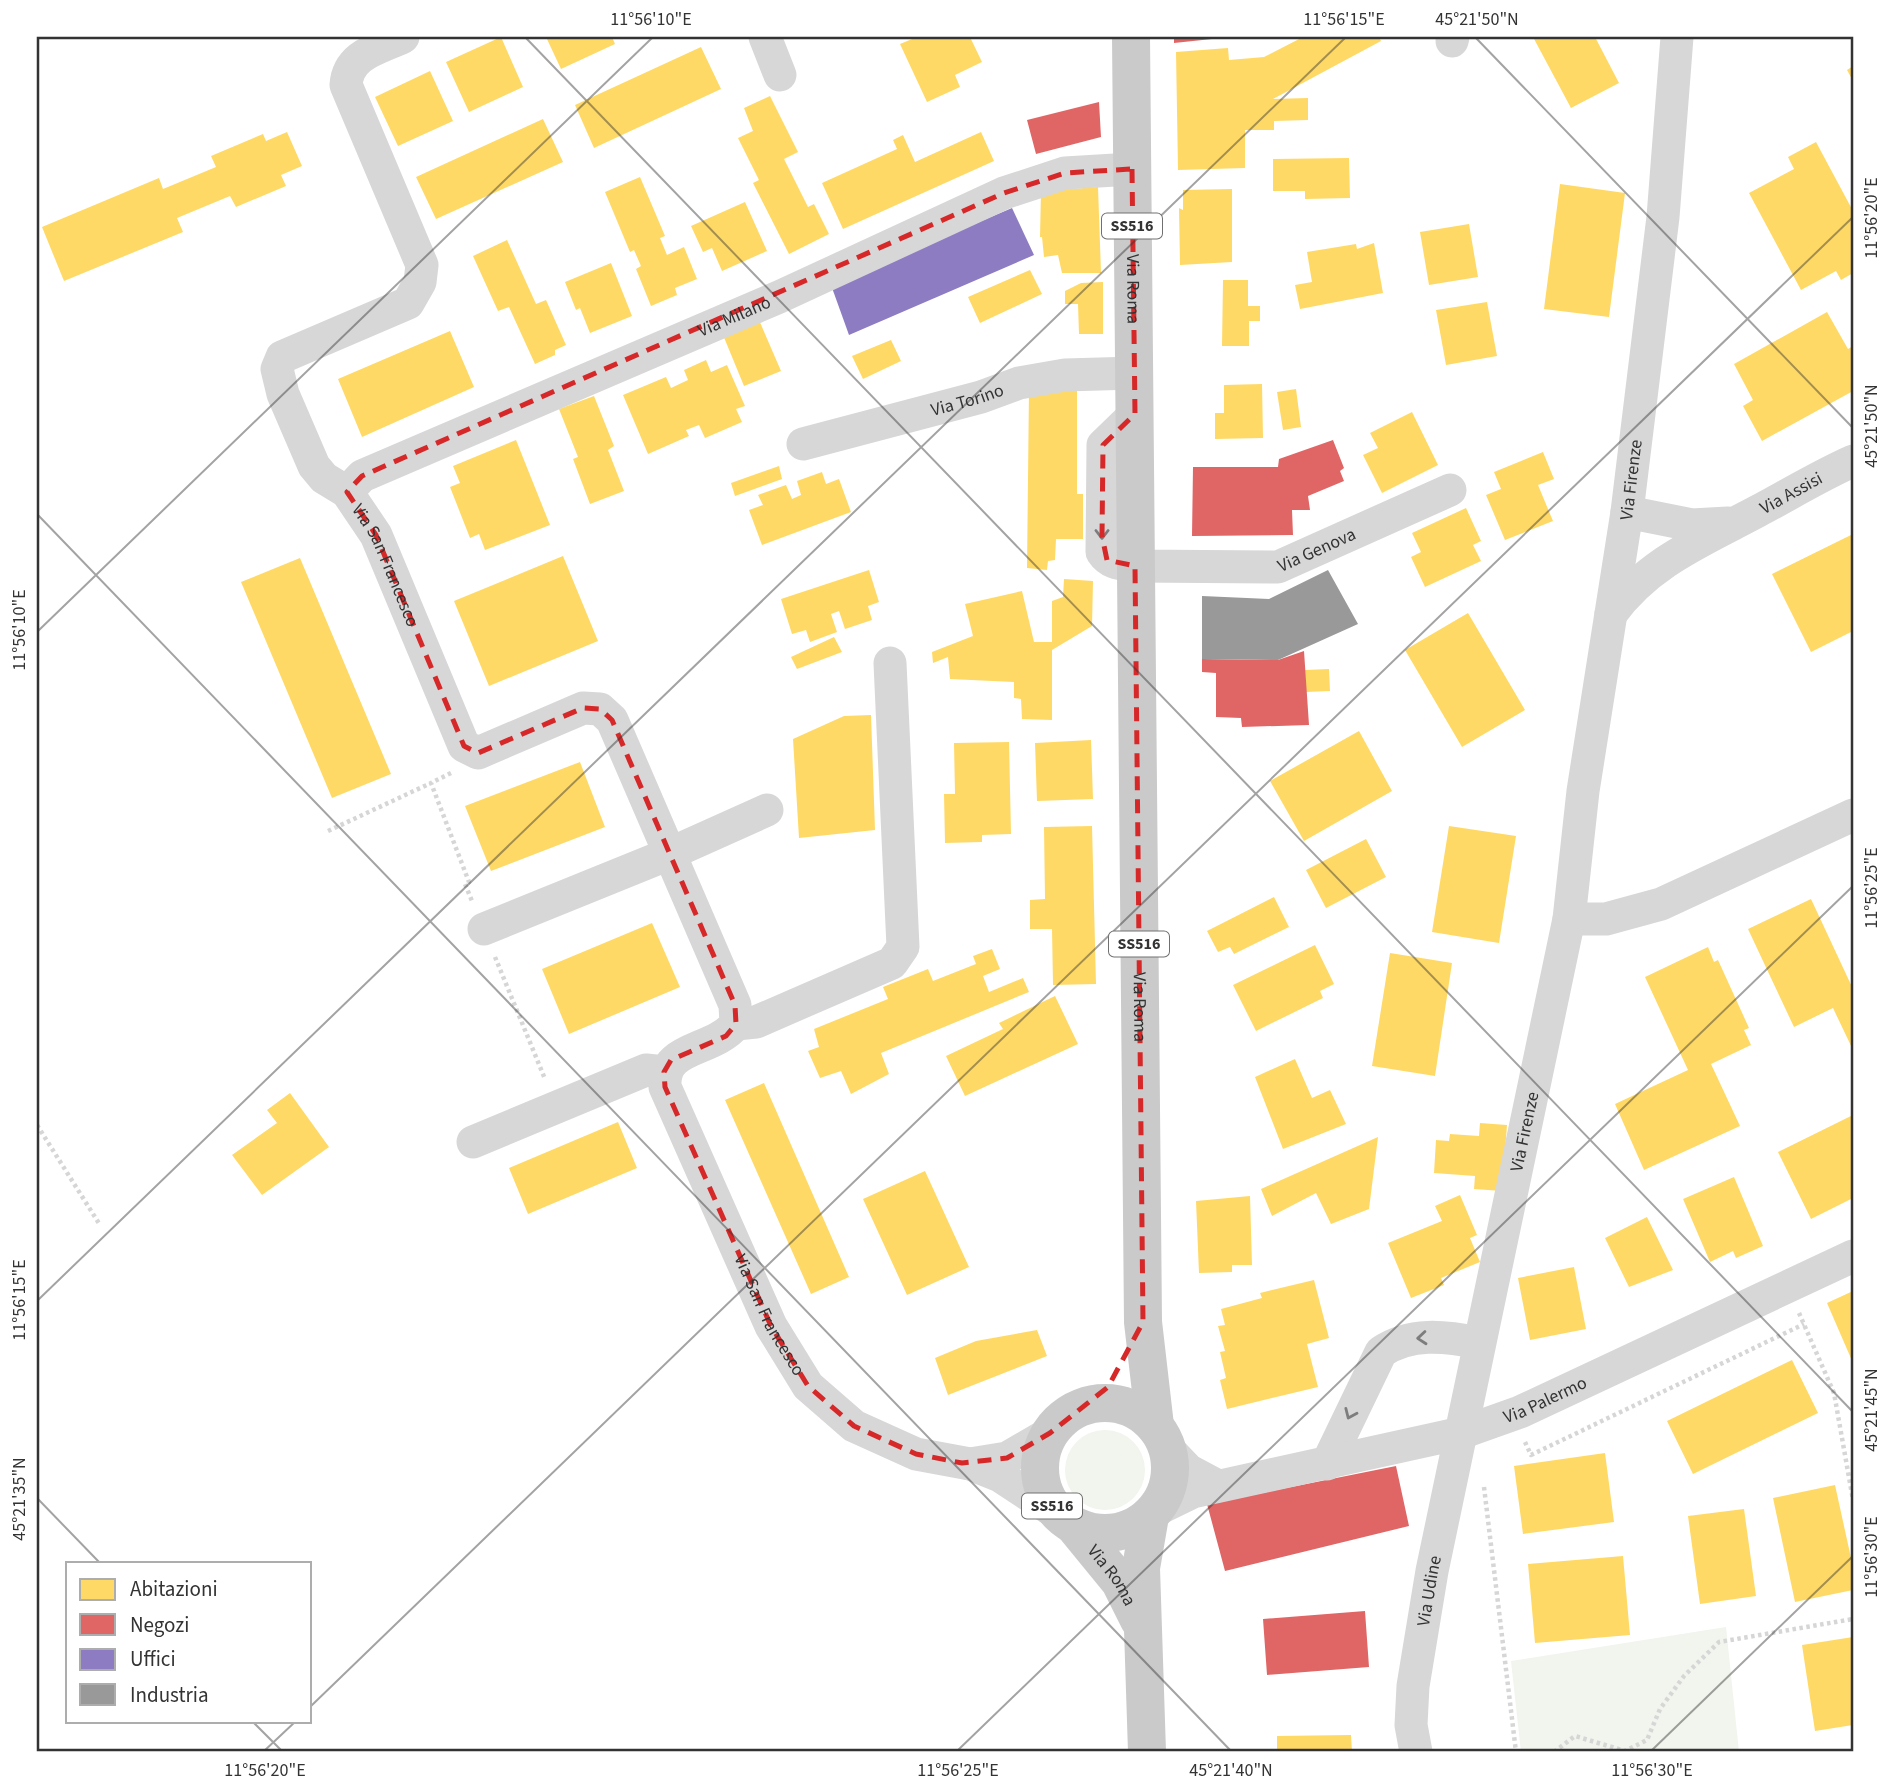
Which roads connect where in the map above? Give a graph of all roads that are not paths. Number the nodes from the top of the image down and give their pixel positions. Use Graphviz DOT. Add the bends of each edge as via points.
graph roads {
  1 [pos="403,37"];
  2 [pos="765,37"];
  3 [pos="1131,37"];
  4 [pos="1677,37"];
  5 [pos="780,75"];
  6 [pos="1132,169"];
  7 [pos="1135,373"];
  8 [pos="803,444"];
  9 [pos="1850,462"];
  10 [pos="1450,490"];
  11 [pos="347,492"];
  12 [pos="1741,520"];
  13 [pos="1625,525"];
  14 [pos="1684,549"];
  15 [pos="1135,566"];
  16 [pos="1611,614"];
  17 [pos="890,663"];
  18 [pos="767,810"];
  19 [pos="1853,815"];
  20 [pos="669,854"];
  21 [pos="1569,919"];
  22 [pos="484,929"];
  23 [pos="736,1024"];
  24 [pos="664,1072"];
  25 [pos="472,1142"];
  26 [pos="1853,1256"];
  27 [pos="1143,1322"];
  28 [pos="1479,1343"];
  29 [pos="1082,1407"];
  30 [pos="1050,1433"];
  31 [pos="1461,1433"];
  32 [pos="1161,1437"];
  33 [pos="970,1464"];
  34 [pos="1327,1464"];
  35 [pos="1218,1486"];
  36 [pos="1153,1513"];
  37 [pos="1065,1519"];
  38 [pos="1143,1629"];
  39 [pos="1147,1752"];
  40 [pos="1416,1752"];
  1 -- 11 [label="street, Via San Francesco" via="353,62 346,85 422,265 420,282 408,303 291,351 277,369 314,466"];
  2 -- 5 [label="street"];
  3 -- 6 [label="main road, Via Roma / SS516"];
  4 -- 13 [label="street, Via Firenze" via="1663,217"];
  6 -- 7 [label="main road, Via Roma / SS516"];
  6 -- 11 [label="street, Via Milano" via="1065,173 1004,193 779,297 362,476"];
  7 -- 8 [label="street, Via Torino" via="1065,375 1019,383"];
  7 -- 15 [label="main road, Via Roma / SS516"];
  9 -- 12 [label="street, Via Assisi"];
  10 -- 15 [label="street, Via Genova" via="1278,567"];
  11 -- 20 [label="street, Via San Francesco" via="376,535 464,746 478,753 583,708 600,709 612,720"];
  12 -- 13 [label="street, Via Assisi" via="1720,525"];
  12 -- 14 [label="street, Via Assisi"];
  13 -- 14 [label="street, Via Assisi" via="1640,551 1657,554"];
  13 -- 16 [label="street, Via Firenze"];
  14 -- 16 [label="street, Via Assisi" via="1646,574"];
  15 -- 27 [label="main road, Via Roma / SS516"];
  16 -- 21 [label="street, Via Firenze" via="1583,791"];
  17 -- 23 [label="street" via="900,955 756,1022"];
  18 -- 20 [label="street"];
  19 -- 21 [label="street" via="1661,904 1606,919"];
  20 -- 22 [label="street"];
  20 -- 23 [label="street, Via San Francesco" via="735,1005"];
  21 -- 28 [label="street, Via Firenze"];
  23 -- 24 [label="street" via="726,1036 671,1060"];
  24 -- 25 [label="street" via="646,1070"];
  24 -- 33 [label="street, Via San Francesco" via="665,1087 749,1279 788,1358 808,1386 854,1426 891,1445"];
  26 -- 31 [label="street, Via Palermo" via="1520,1412"];
  27 -- 29 [label="main road, Via Roma / SS516" via="1122,1368 1108,1387"];
  27 -- 32 [label="main road, Via Roma / SS516"];
  28 -- 31 [label="street, Via Firenze"];
  28 -- 34 [label="street, one-way" via="1415,1338 1381,1352"];
  29 -- 30 [label="main road, SS516" via="1064,1417"];
  29 -- 32 [label="main road" via="1122,1405 1140,1413"];
  30 -- 33 [label="street, Via San Francesco" via="1007,1458"];
  30 -- 37 [label="main road, SS516" via="1040,1465 1041,1483"];
  31 -- 34 [label="street, Via Palermo"];
  31 -- 40 [label="street, Via Udine" via="1413,1686 1411,1725"];
  32 -- 35 [label="street" via="1188,1470"];
  32 -- 36 [label="main road, SS516" via="1171,1469 1167,1489"];
  33 -- 37 [label="street, Via San Francesco" via="1000,1476"];
  34 -- 35 [label="street, Via Palermo"];
  35 -- 36 [label="street, Via Palermo" via="1193,1492"];
  36 -- 37 [label="main road, SS516" via="1134,1527 1114,1533 1094,1533"];
  36 -- 38 [label="main road, Via Roma / SS516" via="1141,1568"];
  37 -- 38 [label="main road, Via Roma / SS516" via="1120,1582"];
  38 -- 39 [label="main road, Via Roma / SS516"];
}
